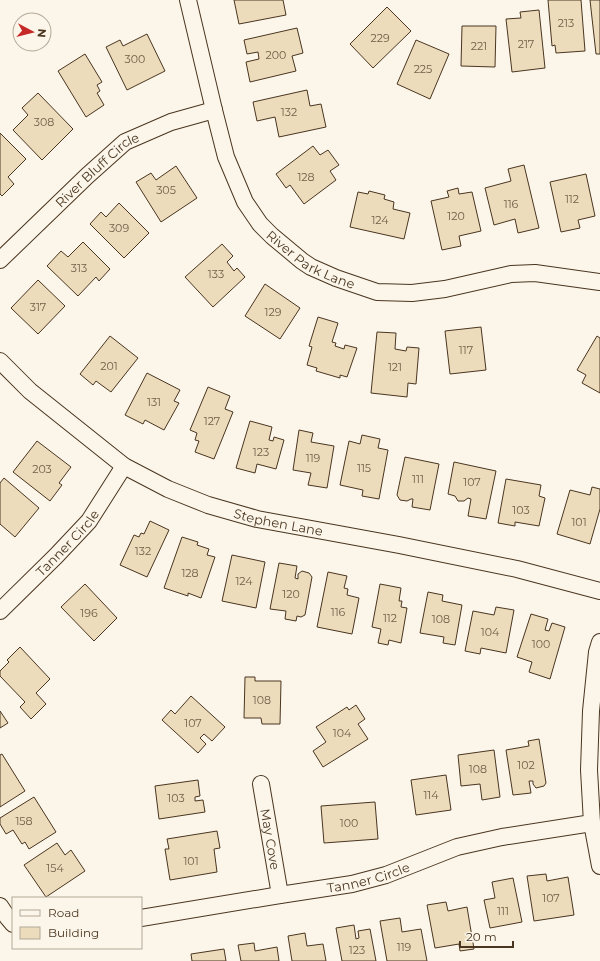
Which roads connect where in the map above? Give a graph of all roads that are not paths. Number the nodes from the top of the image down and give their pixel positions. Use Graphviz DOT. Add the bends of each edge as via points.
graph roads {
  1 [pos="188,0"];
  2 [pos="214,110"];
  3 [pos="0,260"];
  4 [pos="600,282"];
  5 [pos="0,361"];
  6 [pos="124,466"];
  7 [pos="600,591"];
  8 [pos="0,611"];
  9 [pos="600,642"];
  10 [pos="261,784"];
  11 [pos="592,822"];
  12 [pos="600,866"];
  13 [pos="280,895"];
  14 [pos="0,906"];
  15 [pos="142,918"];
  16 [pos="12,923"];
  1 -- 2 [label="street, River Park Lane"];
  2 -- 3 [label="street, River Bluff Circle" via="171,122 125,142"];
  2 -- 4 [label="street, River Park Lane" via="226,157 245,202 272,236 311,267 377,292 412,293 445,289 511,274 535,273"];
  5 -- 6 [label="street, Stephen Lane" via="30,391"];
  6 -- 7 [label="street, Stephen Lane" via="175,492 208,505 257,519 517,569"];
  6 -- 8 [label="street, Tanner Circle" via="89,521"];
  9 -- 11 [label="street" via="591,711 589,770"];
  10 -- 13 [label="street, May Cove"];
  11 -- 12 [label="street"];
  11 -- 13 [label="street, Tanner Circle" via="502,836 457,847 386,875 352,884"];
  13 -- 15 [label="street, Tanner Circle"];
  14 -- 16 [label="street"];
}
